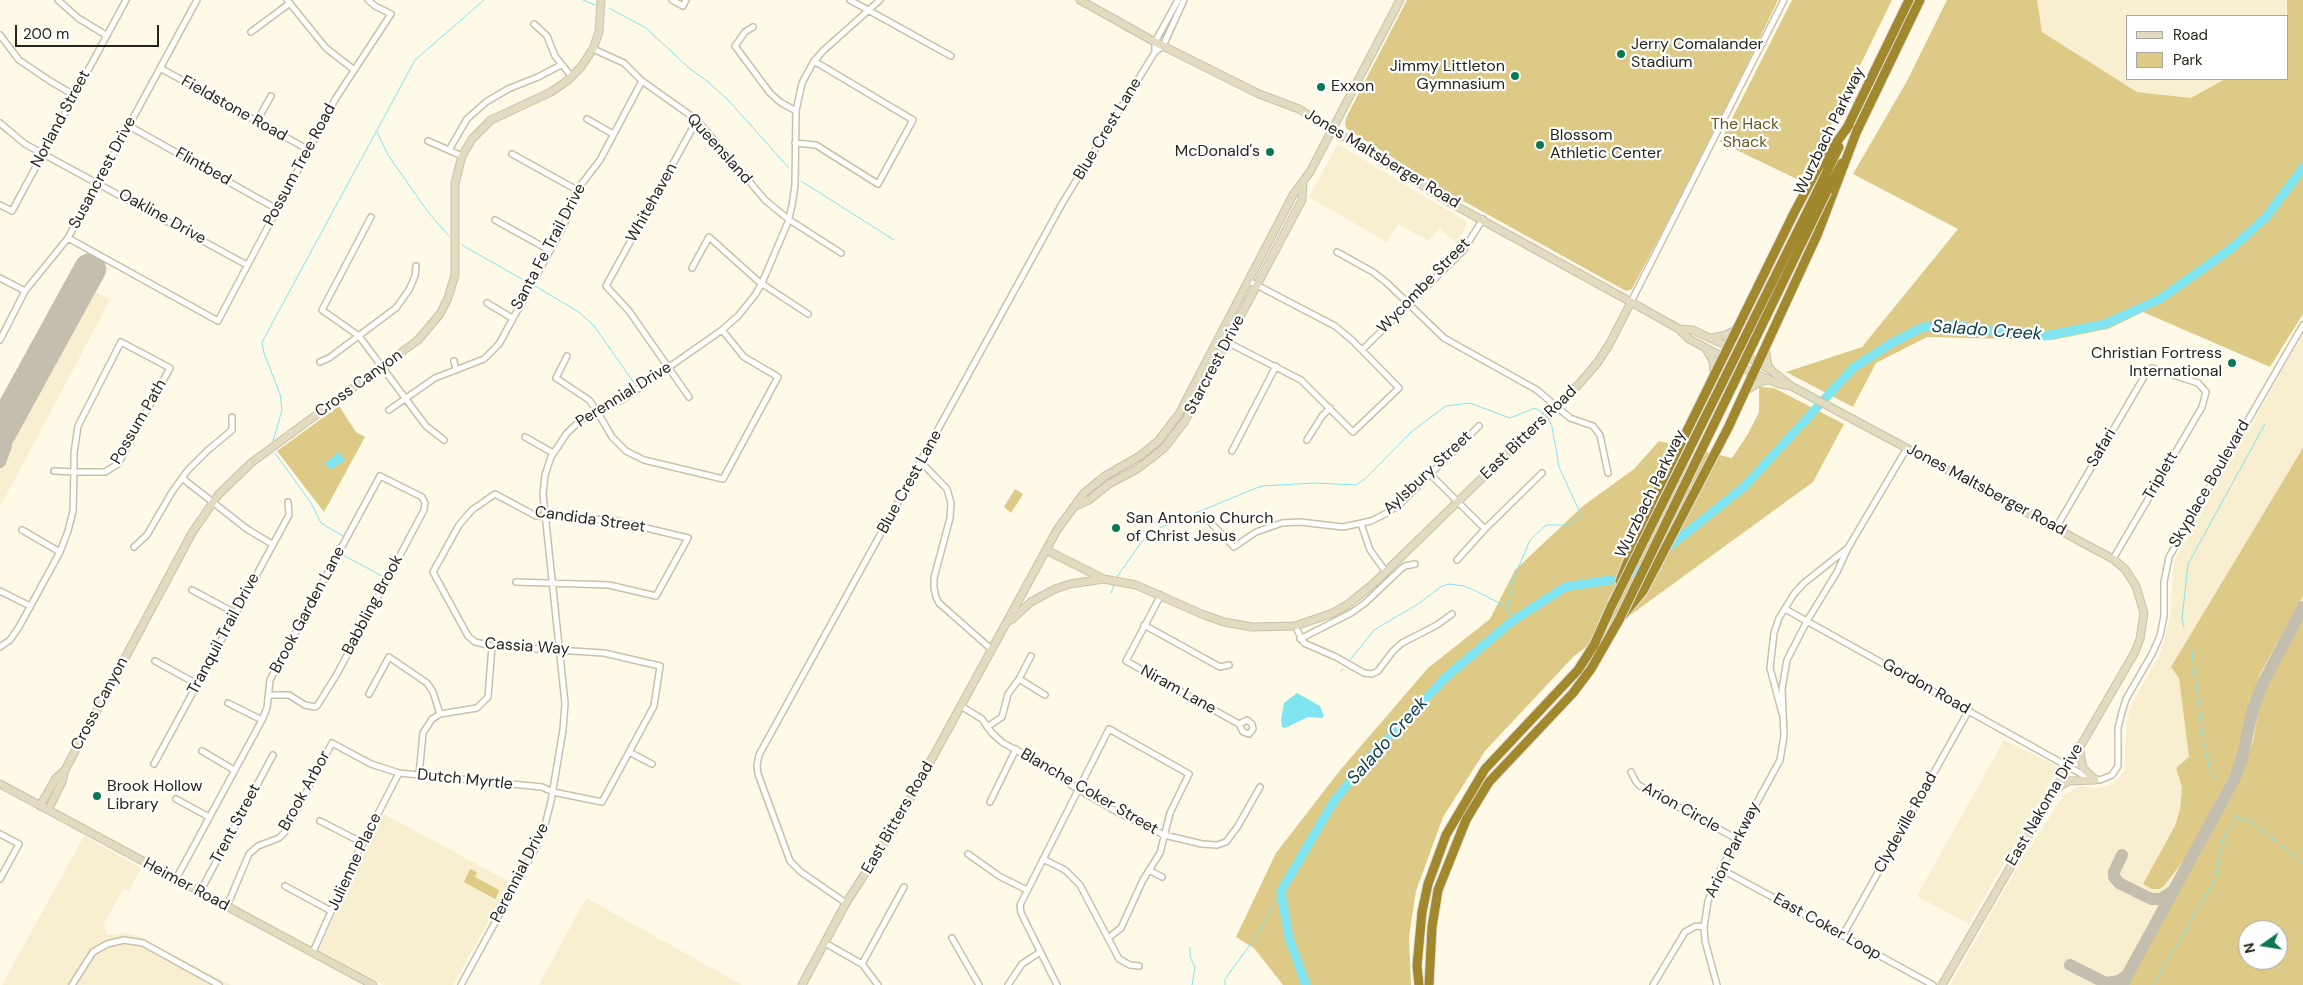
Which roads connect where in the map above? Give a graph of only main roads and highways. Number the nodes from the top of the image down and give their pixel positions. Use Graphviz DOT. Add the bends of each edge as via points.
graph roads {
  1 [pos="601,0"];
  2 [pos="1080,0"];
  3 [pos="1400,0"];
  4 [pos="1909,0"];
  5 [pos="1920,0"];
  6 [pos="1849,125"];
  7 [pos="1858,128"];
  8 [pos="1332,129"];
  9 [pos="1303,182"];
  10 [pos="1823,190"];
  11 [pos="1631,302"];
  12 [pos="1679,329"];
  13 [pos="1737,329"];
  14 [pos="1711,338"];
  15 [pos="1765,344"];
  16 [pos="1705,347"];
  17 [pos="1729,347"];
  18 [pos="1724,358"];
  19 [pos="1757,363"];
  20 [pos="1772,370"];
  21 [pos="1753,373"];
  22 [pos="1714,377"];
  23 [pos="1769,380"];
  24 [pos="1791,386"];
  25 [pos="1744,392"];
  26 [pos="1160,438"];
  27 [pos="1167,444"];
  28 [pos="1122,466"];
  29 [pos="1126,474"];
  30 [pos="1076,506"];
  31 [pos="1046,550"];
  32 [pos="1104,579"];
  33 [pos="1612,605"];
  34 [pos="1619,620"];
  35 [pos="2143,624"];
  36 [pos="991,649"];
  37 [pos="2079,746"];
  38 [pos="65,770"];
  39 [pos="0,784"];
  40 [pos="2053,790"];
  41 [pos="40,806"];
  42 [pos="48,810"];
  43 [pos="373,985"];
  44 [pos="802,985"];
  45 [pos="1419,985"];
  46 [pos="1429,985"];
  47 [pos="1942,985"];
  1 -- 38 [label="main road, Cross Canyon" via="600,23 593,49 572,77 551,92 491,120 472,139 462,156 455,183 456,264 448,298 440,314 426,332 382,367 251,463 212,502 192,533"];
  2 -- 8 [label="main road, Jones Maltsberger Road" via="1155,42 1258,94 1299,109"];
  3 -- 8 [label="main road, Starcrest Drive"];
  4 -- 6 [label="highway, Wurzbach Parkway"];
  5 -- 7 [label="highway, Wurzbach Parkway"];
  6 -- 10 [label="highway, Wurzbach Parkway"];
  6 -- 13 [label="highway" via="1818,168"];
  7 -- 10 [label="highway, Wurzbach Parkway"];
  7 -- 15 [label="highway" via="1822,226"];
  8 -- 9 [label="main road, Starcrest Drive"];
  8 -- 11 [label="main road, Jones Maltsberger Road" via="1449,202"];
  9 -- 26 [label="main road, Starcrest Drive" via="1293,195 1182,410"];
  9 -- 27 [label="main road, Starcrest Drive" via="1302,200 1185,421"];
  10 -- 33 [label="highway, Wurzbach Parkway, bridge"];
  10 -- 34 [label="highway, Wurzbach Parkway, bridge"];
  11 -- 12 [label="main road, Jones Maltsberger Road"];
  11 -- 32 [label="main road, East Bitters Road" via="1598,362 1556,407 1386,572 1347,605 1295,626 1260,628 1204,616 1136,585"];
  12 -- 14 [label="main road, Jones Maltsberger Road" via="1693,330"];
  12 -- 16 [label="main road, Jones Maltsberger Road" via="1689,339"];
  13 -- 14 [label="main road"];
  13 -- 15 [label="highway" via="1744,342 1754,347"];
  13 -- 17 [label="highway"];
  14 -- 17 [label="main road, Jones Maltsberger Road"];
  15 -- 19 [label="highway"];
  15 -- 20 [label="main road"];
  16 -- 18 [label="main road, Jones Maltsberger Road"];
  16 -- 22 [label="main road" via="1713,361"];
  17 -- 18 [label="highway"];
  17 -- 19 [label="main road, Jones Maltsberger Road"];
  18 -- 21 [label="main road, Jones Maltsberger Road"];
  18 -- 22 [label="highway"];
  19 -- 20 [label="main road, Jones Maltsberger Road"];
  19 -- 21 [label="highway"];
  20 -- 24 [label="main road, Jones Maltsberger Road"];
  21 -- 23 [label="main road, Jones Maltsberger Road"];
  21 -- 25 [label="highway"];
  22 -- 33 [label="highway, bridge" via="1650,506"];
  23 -- 24 [label="main road, Jones Maltsberger Road"];
  23 -- 25 [label="main road" via="1758,382"];
  24 -- 35 [label="main road, Jones Maltsberger Road" via="2113,558 2136,586 2142,600"];
  25 -- 34 [label="highway, bridge" via="1642,591"];
  26 -- 27 [label="main road"];
  26 -- 28 [label="main road, Starcrest Drive" via="1140,456"];
  27 -- 29 [label="main road, Starcrest Drive"];
  28 -- 29 [label="main road"];
  28 -- 30 [label="main road, Starcrest Drive" via="1084,493"];
  29 -- 30 [label="main road, Starcrest Drive"];
  30 -- 31 [label="main road, Starcrest Drive"];
  31 -- 32 [label="main road"];
  31 -- 36 [label="main road, Starcrest Drive"];
  32 -- 36 [label="main road" via="1070,584 1040,596 1014,616"];
  33 -- 45 [label="highway, Wurzbach Parkway" via="1594,645 1578,670 1486,769 1446,835 1428,884 1422,912"];
  34 -- 46 [label="highway, Wurzbach Parkway" via="1573,693 1489,782 1466,820 1438,890"];
  35 -- 37 [label="main road, East Nakoma Drive" via="2135,652"];
  36 -- 44 [label="main road, East Bitters Road" via="893,830 846,903"];
  37 -- 40 [label="main road, East Nakoma Drive"];
  37 -- 40 [label="main road" via="2083,768 2095,780 2069,782"];
  38 -- 41 [label="main road, Cross Canyon" via="56,778"];
  38 -- 42 [label="main road, Cross Canyon"];
  39 -- 41 [label="main road, Heimer Road"];
  40 -- 47 [label="main road, East Nakoma Drive"];
  41 -- 42 [label="main road, Heimer Road"];
  42 -- 43 [label="main road, Heimer Road"];
}
